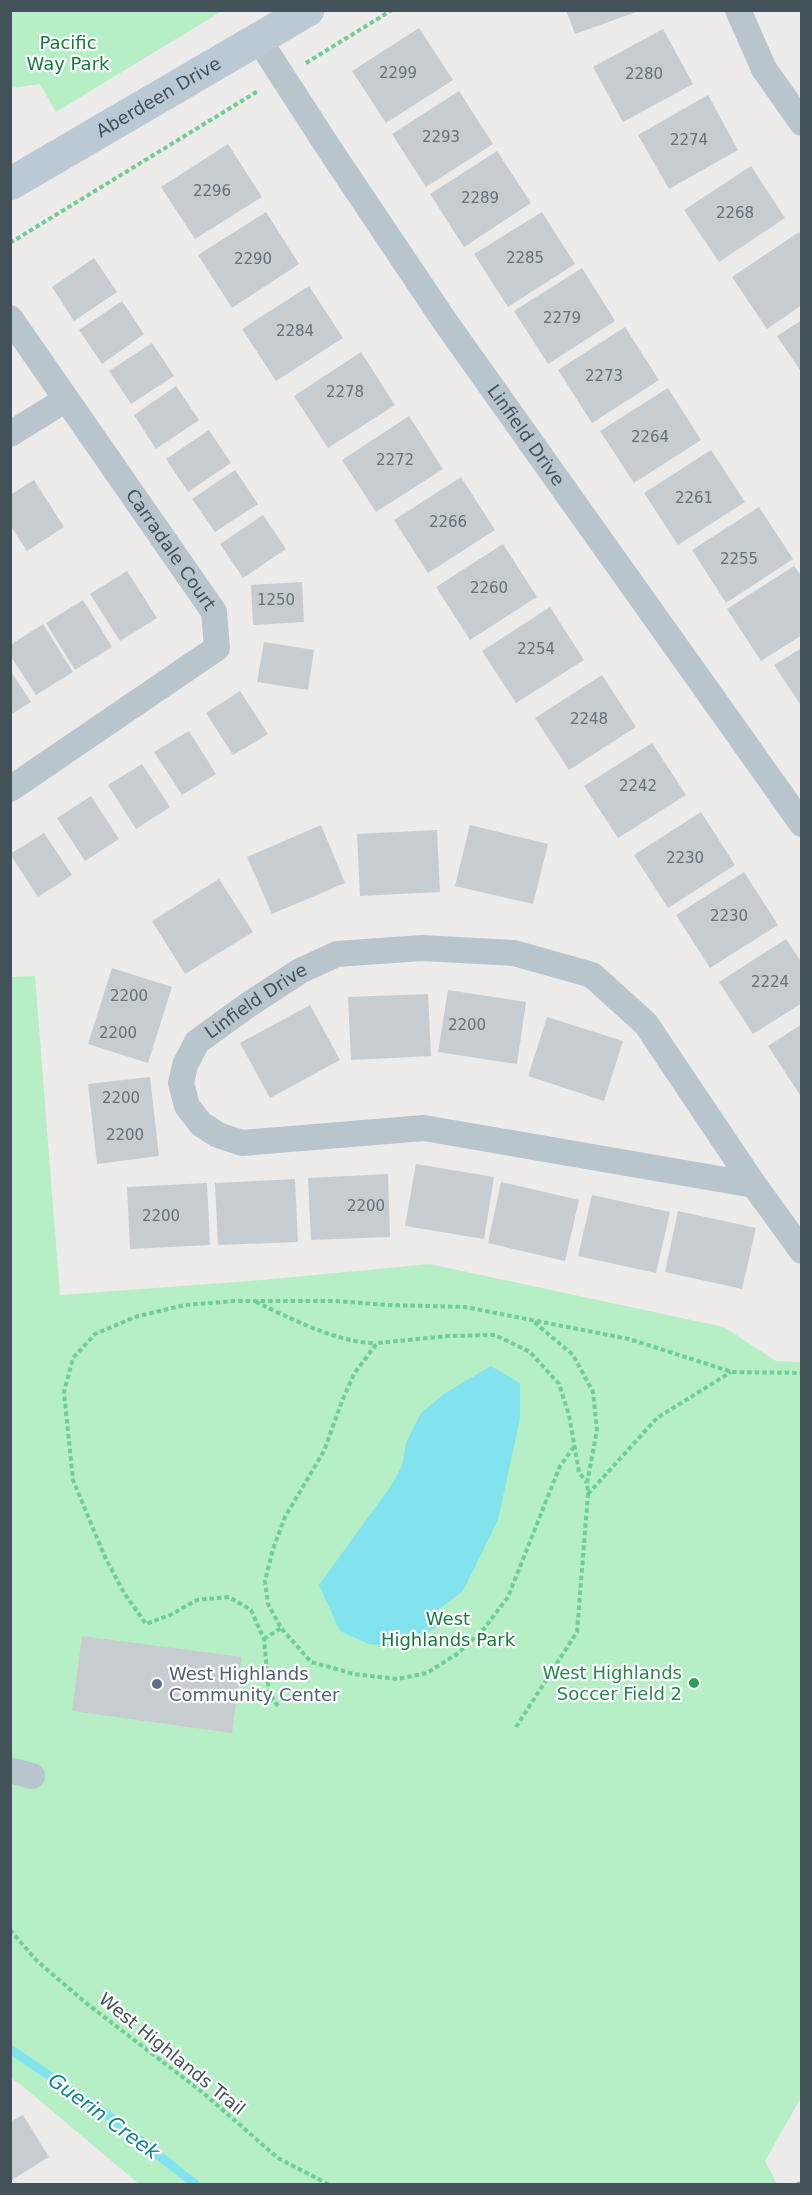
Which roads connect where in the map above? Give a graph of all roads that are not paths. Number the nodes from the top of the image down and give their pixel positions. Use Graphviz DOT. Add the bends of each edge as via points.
graph roads {
  1 [pos="308,10"];
  2 [pos="738,10"];
  3 [pos="260,40"];
  4 [pos="801,123"];
  5 [pos="10,184"];
  6 [pos="10,318"];
  7 [pos="65,400"];
  8 [pos="10,434"];
  9 [pos="10,789"];
  10 [pos="801,824"];
  11 [pos="754,1185"];
  12 [pos="801,1251"];
  1 -- 3 [label="street, Aberdeen Drive"];
  2 -- 4 [label="street" via="764,69"];
  3 -- 5 [label="street, Aberdeen Drive"];
  3 -- 10 [label="street, Linfield Drive" via="446,323"];
  6 -- 7 [label="street, Carradale Court"];
  7 -- 8 [label="street"];
  7 -- 9 [label="street, Carradale Court" via="214,612 217,648"];
  11 -- 11 [label="street, Linfield Drive" via="646,1024 592,975 514,953 422,948 337,954 300,971 197,1042 181,1083 188,1106 201,1124 242,1143 424,1128"];
  11 -- 12 [label="street, Linfield Drive"];
}
